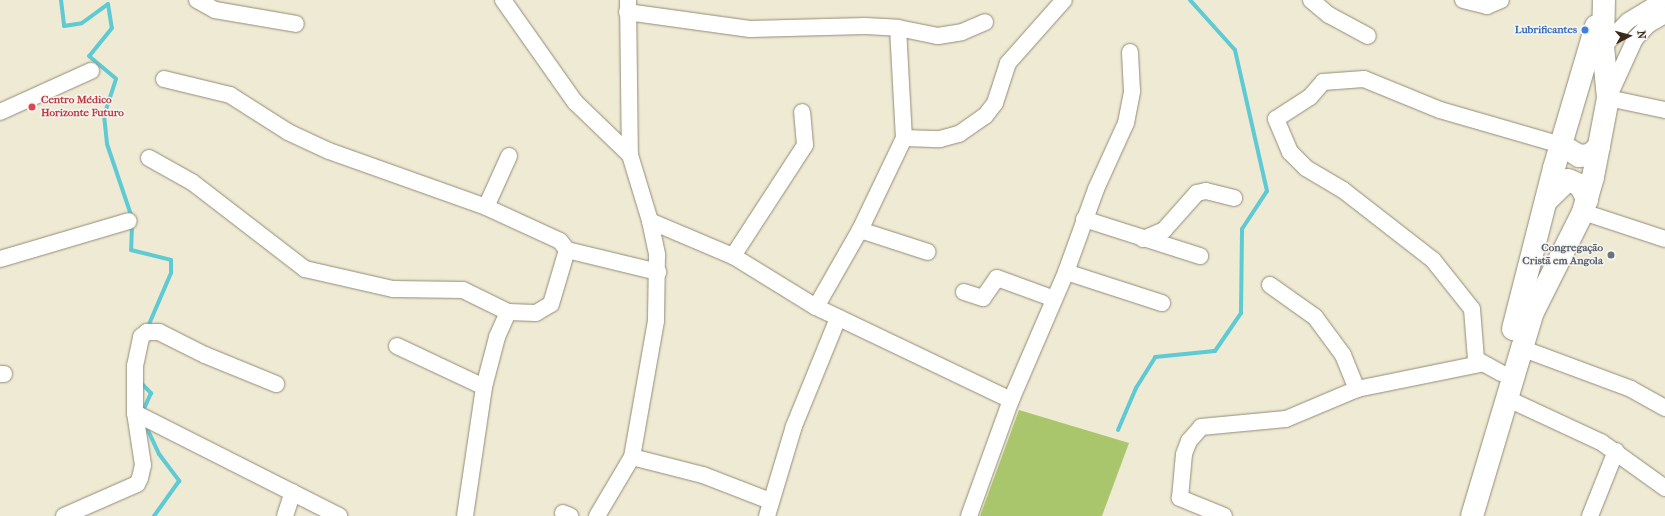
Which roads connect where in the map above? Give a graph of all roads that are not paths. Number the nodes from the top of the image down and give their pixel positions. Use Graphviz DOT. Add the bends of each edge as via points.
graph roads {
  1 [pos="197,0"];
  2 [pos="503,0"];
  3 [pos="1064,0"];
  4 [pos="1311,0"];
  5 [pos="1463,0"];
  6 [pos="1501,0"];
  7 [pos="1603,0"];
  8 [pos="1658,5"];
  9 [pos="627,6"];
  10 [pos="985,22"];
  11 [pos="296,24"];
  12 [pos="898,28"];
  13 [pos="1368,36"];
  14 [pos="1603,46"];
  15 [pos="1130,52"];
  16 [pos="91,71"];
  17 [pos="1583,71"];
  18 [pos="164,79"];
  19 [pos="1608,98"];
  20 [pos="1665,110"];
  21 [pos="0,112"];
  22 [pos="802,112"];
  23 [pos="904,138"];
  24 [pos="1561,145"];
  25 [pos="1599,147"];
  26 [pos="630,155"];
  27 [pos="509,156"];
  28 [pos="149,158"];
  29 [pos="1234,198"];
  30 [pos="1546,202"];
  31 [pos="1585,206"];
  32 [pos="486,207"];
  33 [pos="1084,218"];
  34 [pos="129,221"];
  35 [pos="650,221"];
  36 [pos="860,230"];
  37 [pos="1143,239"];
  38 [pos="1665,239"];
  39 [pos="567,250"];
  40 [pos="928,252"];
  41 [pos="733,256"];
  42 [pos="1200,256"];
  43 [pos="0,258"];
  44 [pos="658,272"];
  45 [pos="1066,272"];
  46 [pos="1270,285"];
  47 [pos="964,292"];
  48 [pos="1052,298"];
  49 [pos="1162,303"];
  50 [pos="816,307"];
  51 [pos="508,312"];
  52 [pos="838,318"];
  53 [pos="396,346"];
  54 [pos="1521,348"];
  55 [pos="1480,364"];
  56 [pos="1501,373"];
  57 [pos="276,384"];
  58 [pos="484,387"];
  59 [pos="1357,389"];
  60 [pos="1506,398"];
  61 [pos="1011,400"];
  62 [pos="1665,408"];
  63 [pos="135,413"];
  64 [pos="1616,451"];
  65 [pos="632,457"];
  66 [pos="1665,488"];
  67 [pos="293,492"];
  68 [pos="769,509"];
  69 [pos="64,516"];
  70 [pos="284,516"];
  71 [pos="338,516"];
  72 [pos="465,516"];
  73 [pos="597,516"];
  74 [pos="969,516"];
  75 [pos="1224,516"];
  76 [pos="1460,516"];
  77 [pos="1472,516"];
  78 [pos="1590,516"];
  1 -- 11 [label="street" via="215,10"];
  2 -- 26 [label="street" via="575,102"];
  3 -- 23 [label="street" via="1008,62 995,103 986,116 959,134 940,139"];
  4 -- 13 [label="street" via="1329,15"];
  5 -- 6 [label="street" via="1487,6"];
  7 -- 14 [label="street"];
  7 -- 17 [label="street"];
  8 -- 14 [label="street" via="1628,21"];
  8 -- 19 [label="street" via="1648,25 1635,39"];
  9 -- 12 [label="street" via="750,29"];
  9 -- 26 [label="street"];
  10 -- 12 [label="street" via="962,32 938,36"];
  12 -- 23 [label="street"];
  14 -- 17 [label="street"];
  14 -- 19 [label="street"];
  15 -- 33 [label="street" via="1131,107"];
  16 -- 21 [label="street"];
  17 -- 24 [label="street"];
  18 -- 32 [label="street" via="230,96 288,132 329,151"];
  19 -- 20 [label="street"];
  19 -- 25 [label="street"];
  22 -- 41 [label="street" via="805,145"];
  23 -- 36 [label="street"];
  24 -- 25 [label="street" via="1579,156 1590,155"];
  24 -- 30 [label="street"];
  24 -- 55 [label="street" via="1440,110 1364,79 1323,82 1314,94 1276,119 1283,138 1297,160 1429,255 1469,302 1474,315 1474,354"];
  25 -- 31 [label="street"];
  26 -- 35 [label="street"];
  27 -- 32 [label="street"];
  28 -- 51 [label="street" via="192,182 305,269 393,289 463,290"];
  29 -- 37 [label="street" via="1206,191 1198,192 1164,230"];
  30 -- 31 [label="street" via="1568,180 1580,185"];
  30 -- 56 [label="street"];
  31 -- 38 [label="street"];
  31 -- 54 [label="street" via="1541,293"];
  32 -- 39 [label="street" via="560,241"];
  33 -- 37 [label="street"];
  33 -- 45 [label="street"];
  34 -- 43 [label="street"];
  35 -- 41 [label="street"];
  35 -- 44 [label="street"];
  36 -- 40 [label="street"];
  36 -- 50 [label="street"];
  37 -- 42 [label="street"];
  39 -- 44 [label="street"];
  39 -- 51 [label="street" via="550,304 536,313"];
  41 -- 50 [label="street"];
  44 -- 65 [label="street" via="652,348"];
  45 -- 48 [label="street"];
  45 -- 49 [label="street"];
  46 -- 59 [label="street" via="1315,317 1329,333 1345,358"];
  47 -- 48 [label="street" via="983,298 997,278"];
  48 -- 61 [label="street"];
  50 -- 52 [label="street"];
  51 -- 58 [label="street" via="492,352"];
  52 -- 61 [label="street"];
  52 -- 68 [label="street" via="794,426"];
  53 -- 58 [label="street"];
  54 -- 60 [label="street"];
  54 -- 62 [label="street" via="1632,389"];
  55 -- 56 [label="street"];
  55 -- 59 [label="street"];
  56 -- 76 [label="street"];
  57 -- 63 [label="street" via="151,330 141,337 135,366"];
  58 -- 72 [label="street"];
  59 -- 75 [label="street" via="1286,419 1205,424 1194,432 1184,454 1180,498"];
  60 -- 64 [label="street"];
  60 -- 77 [label="street"];
  61 -- 74 [label="street"];
  63 -- 67 [label="street"];
  63 -- 69 [label="street" via="143,464 137,484"];
  64 -- 66 [label="street"];
  64 -- 78 [label="street"];
  65 -- 68 [label="street" via="703,475"];
  65 -- 73 [label="street"];
  67 -- 70 [label="street"];
  67 -- 71 [label="street"];
}
